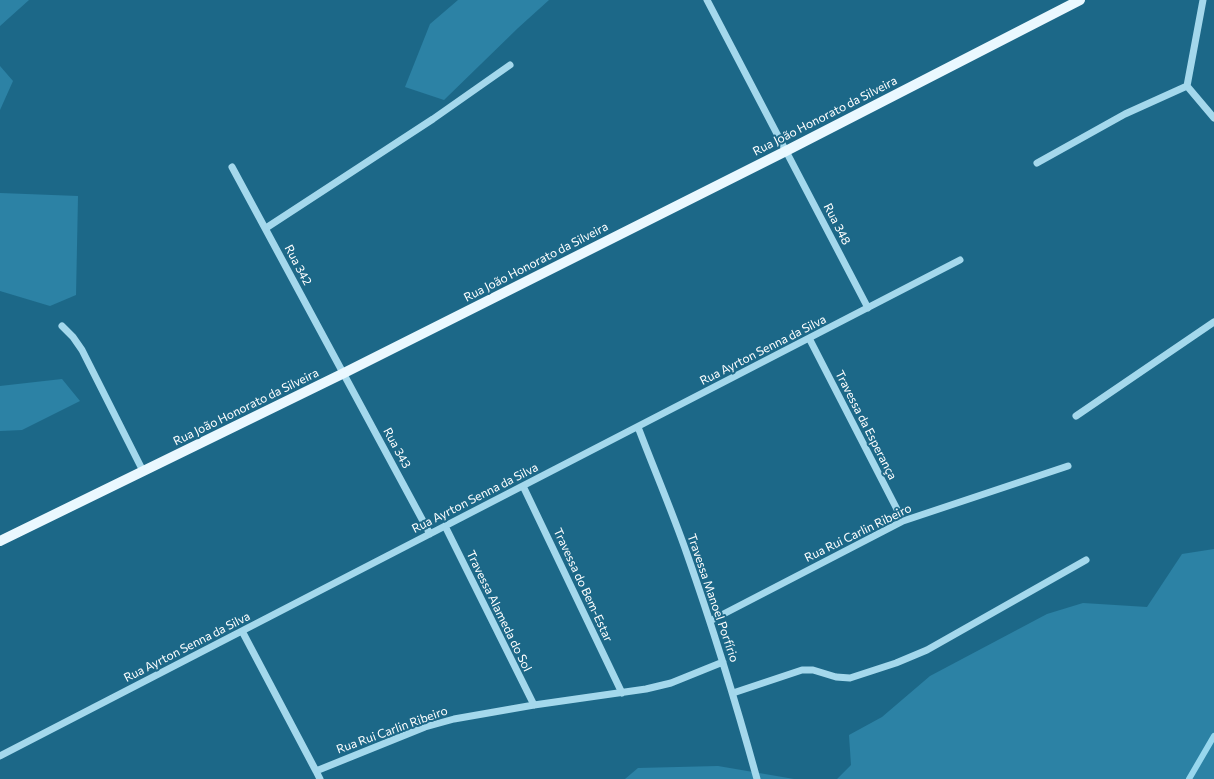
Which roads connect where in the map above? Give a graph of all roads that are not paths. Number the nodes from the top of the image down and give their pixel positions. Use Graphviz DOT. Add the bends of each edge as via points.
graph roads {
  1 [pos="707,0"];
  2 [pos="1080,0"];
  3 [pos="1203,0"];
  4 [pos="510,65"];
  5 [pos="1187,86"];
  6 [pos="1214,118"];
  7 [pos="786,151"];
  8 [pos="1036,163"];
  9 [pos="232,167"];
  10 [pos="266,228"];
  11 [pos="960,260"];
  12 [pos="868,308"];
  13 [pos="1213,325"];
  14 [pos="62,326"];
  15 [pos="809,338"];
  16 [pos="344,373"];
  17 [pos="1076,416"];
  18 [pos="638,427"];
  19 [pos="1068,466"];
  20 [pos="143,471"];
  21 [pos="523,486"];
  22 [pos="903,521"];
  23 [pos="445,526"];
  24 [pos="430,534"];
  25 [pos="0,541"];
  26 [pos="1086,560"];
  27 [pos="710,621"];
  28 [pos="242,631"];
  29 [pos="723,662"];
  30 [pos="733,693"];
  31 [pos="622,694"];
  32 [pos="534,705"];
  33 [pos="0,756"];
  34 [pos="316,771"];
  35 [pos="320,779"];
  36 [pos="757,779"];
  1 -- 7 [label="street, Rua 348"];
  2 -- 7 [label="main road, Rua João Honorato da Silveira"];
  3 -- 5 [label="street"];
  4 -- 10 [label="street" via="433,119"];
  5 -- 6 [label="street"];
  5 -- 8 [label="street" via="1125,114"];
  7 -- 12 [label="street, Rua 348"];
  7 -- 16 [label="main road, Rua João Honorato da Silveira"];
  9 -- 10 [label="street, Rua 342"];
  10 -- 16 [label="street, Rua 342"];
  11 -- 12 [label="street, Rua Ayrton Senna da Silva"];
  12 -- 15 [label="street, Rua Ayrton Senna da Silva"];
  13 -- 17 [label="street"];
  14 -- 20 [label="street" via="82,350"];
  15 -- 18 [label="street, Rua Ayrton Senna da Silva"];
  15 -- 22 [label="street, Travessa da Esperança"];
  16 -- 20 [label="main road, Rua João Honorato da Silveira"];
  16 -- 24 [label="street, Rua 343"];
  18 -- 21 [label="street, Rua Ayrton Senna da Silva"];
  18 -- 27 [label="street, Travessa Manoel Porfírio" via="687,552"];
  19 -- 22 [label="street, Rua Rui Carlin Ribeiro"];
  20 -- 25 [label="main road, Rua João Honorato da Silveira"];
  21 -- 23 [label="street, Rua Ayrton Senna da Silva"];
  21 -- 31 [label="street, Travessa do Bem-Estar"];
  22 -- 27 [label="street, Rua Rui Carlin Ribeiro"];
  23 -- 24 [label="street, Rua Ayrton Senna da Silva"];
  23 -- 32 [label="street, Travessa Alameda do Sol"];
  24 -- 28 [label="street, Rua Ayrton Senna da Silva"];
  26 -- 30 [label="street" via="939,643 896,663 850,678 802,670"];
  27 -- 29 [label="street, Travessa Manoel Porfírio"];
  28 -- 33 [label="street, Rua Ayrton Senna da Silva"];
  28 -- 34 [label="street"];
  29 -- 30 [label="street, Travessa Manoel Porfírio"];
  29 -- 31 [label="street, Rua Rui Carlin Ribeiro" via="671,683"];
  30 -- 36 [label="street, Travessa Manoel Porfírio"];
  31 -- 32 [label="street, Rua Rui Carlin Ribeiro"];
  32 -- 34 [label="street, Rua Rui Carlin Ribeiro" via="454,719 425,727"];
  34 -- 35 [label="street"];
}
